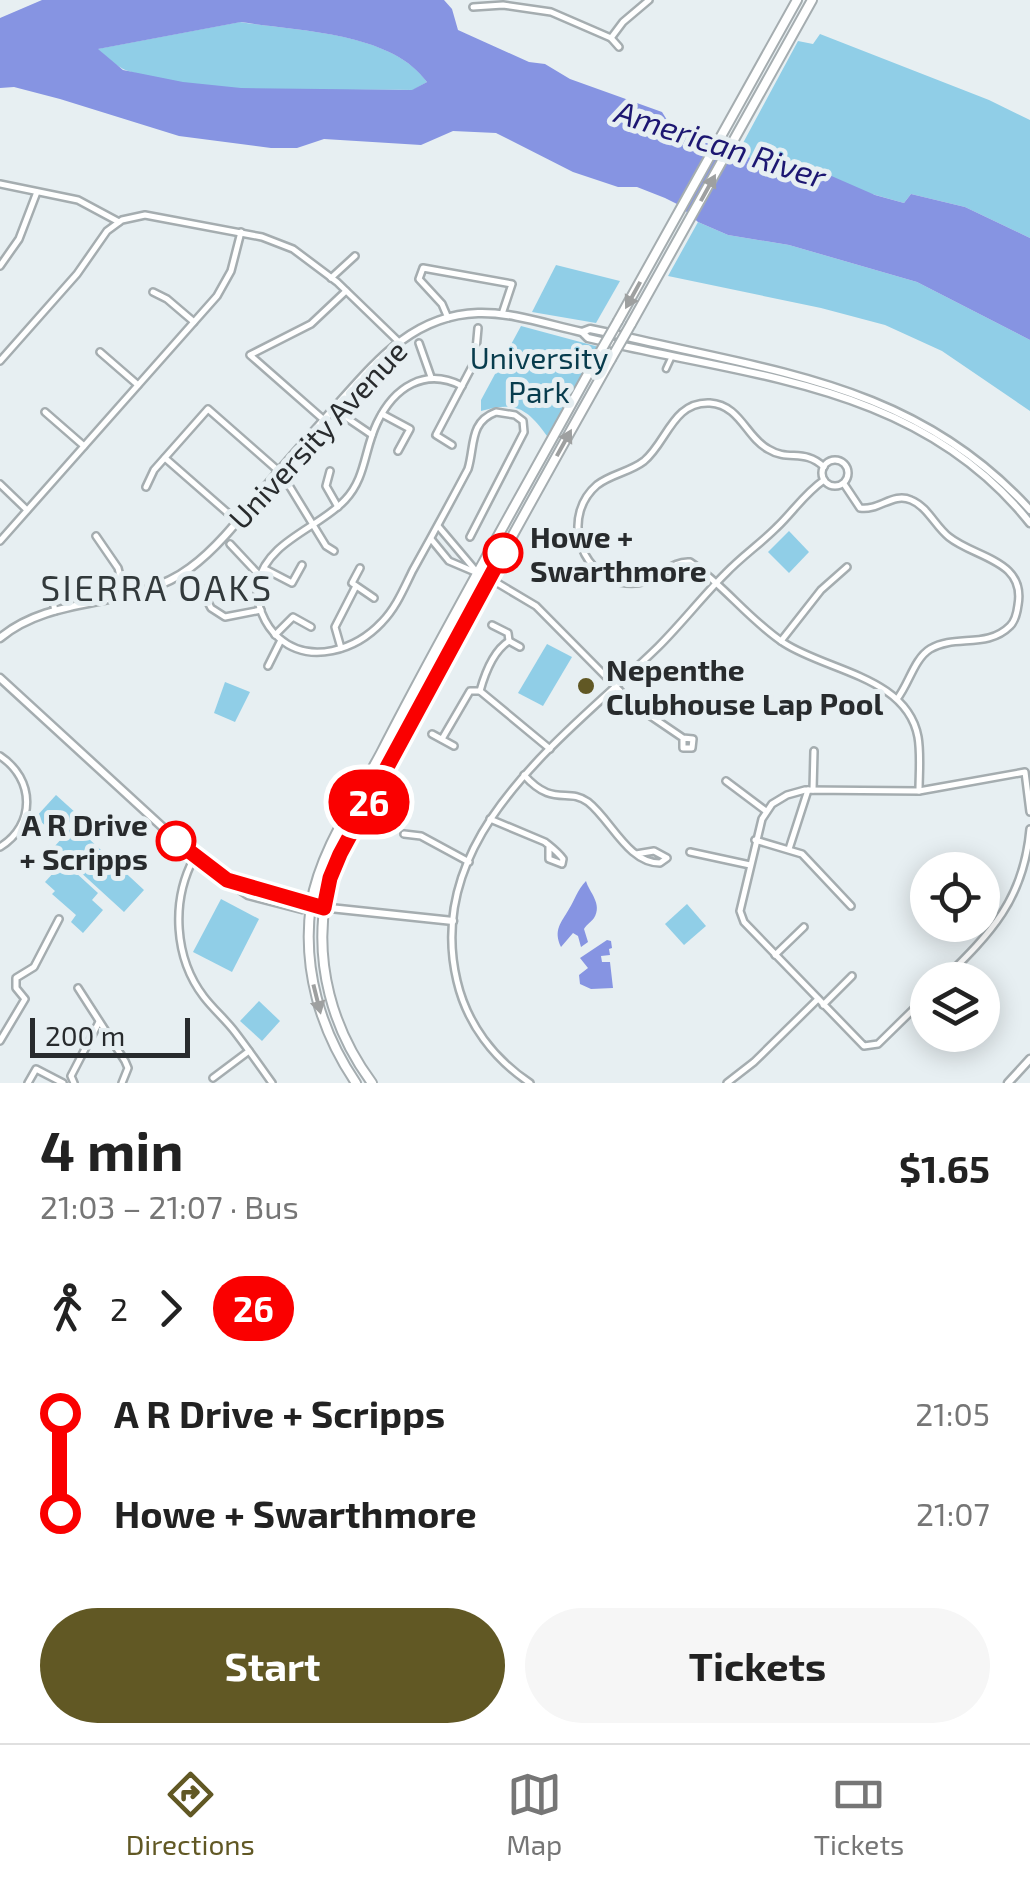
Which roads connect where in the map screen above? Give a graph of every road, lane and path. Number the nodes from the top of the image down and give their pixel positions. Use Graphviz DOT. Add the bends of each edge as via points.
graph roads {
  1 [pos="649,0"];
  2 [pos="797,0"];
  3 [pos="812,0"];
  4 [pos="473,7"];
  5 [pos="610,38"];
  6 [pos="619,46"];
  7 [pos="0,184"];
  8 [pos="37,192"];
  9 [pos="118,222"];
  10 [pos="241,232"];
  11 [pos="355,256"];
  12 [pos="0,266"];
  13 [pos="331,278"];
  14 [pos="346,291"];
  15 [pos="154,292"];
  16 [pos="502,314"];
  17 [pos="448,318"];
  18 [pos="194,322"];
  19 [pos="478,328"];
  20 [pos="582,332"];
  21 [pos="398,341"];
  22 [pos="419,343"];
  23 [pos="100,352"];
  24 [pos="672,356"];
  25 [pos="0,360"];
  26 [pos="666,369"];
  27 [pos="432,377"];
  28 [pos="138,385"];
  29 [pos="462,386"];
  30 [pos="45,412"];
  31 [pos="382,414"];
  32 [pos="344,416"];
  33 [pos="324,420"];
  34 [pos="372,436"];
  35 [pos="452,445"];
  36 [pos="84,446"];
  37 [pos="398,451"];
  38 [pos="165,458"];
  39 [pos="824,466"];
  40 [pos="279,471"];
  41 [pos="330,471"];
  42 [pos="824,480"];
  43 [pos="0,484"];
  44 [pos="844,484"];
  45 [pos="146,487"];
  46 [pos="338,507"];
  47 [pos="27,510"];
  48 [pos="1030,510"];
  49 [pos="237,521"];
  50 [pos="1030,524"];
  51 [pos="313,525"];
  52 [pos="438,526"];
  53 [pos="96,536"];
  54 [pos="470,537"];
  55 [pos="430,538"];
  56 [pos="0,541"];
  57 [pos="230,544"];
  58 [pos="334,550"];
  59 [pos="302,565"];
  60 [pos="847,567"];
  61 [pos="360,568"];
  62 [pos="262,572"];
  63 [pos="478,573"];
  64 [pos="489,578"];
  65 [pos="715,584"];
  66 [pos="50,587"];
  67 [pos="201,588"];
  68 [pos="354,588"];
  69 [pos="125,596"];
  70 [pos="374,598"];
  71 [pos="261,610"];
  72 [pos="55,611"];
  73 [pos="492,625"];
  74 [pos="312,628"];
  75 [pos="275,635"];
  76 [pos="0,638"];
  77 [pos="282,640"];
  78 [pos="509,641"];
  79 [pos="781,641"];
  80 [pos="520,647"];
  81 [pos="341,648"];
  82 [pos="268,666"];
  83 [pos="0,678"];
  84 [pos="616,687"];
  85 [pos="480,691"];
  86 [pos="896,698"];
  87 [pos="432,734"];
  88 [pos="683,738"];
  89 [pos="442,740"];
  90 [pos="454,746"];
  91 [pos="550,748"];
  92 [pos="814,751"];
  93 [pos="0,756"];
  94 [pos="524,774"];
  95 [pos="726,781"];
  96 [pos="811,790"];
  97 [pos="919,791"];
  98 [pos="766,811"];
  99 [pos="1030,812"];
  100 [pos="490,819"];
  101 [pos="1030,829"];
  102 [pos="404,834"];
  103 [pos="755,840"];
  104 [pos="549,846"];
  105 [pos="0,847"];
  106 [pos="789,849"];
  107 [pos="690,852"];
  108 [pos="636,854"];
  109 [pos="194,858"];
  110 [pos="469,862"];
  111 [pos="750,865"];
  112 [pos="311,906"];
  113 [pos="850,906"];
  114 [pos="324,908"];
  115 [pos="58,919"];
  116 [pos="453,921"];
  117 [pos="804,927"];
  118 [pos="775,954"];
  119 [pos="961,962"];
  120 [pos="852,976"];
  121 [pos="78,988"];
  122 [pos="821,1002"];
  123 [pos="910,1012"];
  124 [pos="98,1022"];
  125 [pos="0,1041"];
  126 [pos="249,1051"];
  127 [pos="1030,1059"];
  128 [pos="213,1078"];
  129 [pos="736,1081"];
  130 [pos="70,1082"];
  131 [pos="28,1083"];
  132 [pos="122,1083"];
  133 [pos="272,1083"];
  134 [pos="356,1083"];
  135 [pos="372,1083"];
  136 [pos="530,1083"];
  137 [pos="726,1083"];
  138 [pos="1008,1083"];
  1 -- 5 [label="street"];
  2 -- 63 [label="main road, one-way, bridge"];
  64 -- 3 [label="main road, one-way, bridge"];
  4 -- 5 [label="street" via="552,12"];
  5 -- 6 [label="street"];
  7 -- 8 [label="street"];
  8 -- 9 [label="street" via="86,203"];
  8 -- 12 [label="street"];
  9 -- 10 [label="street" via="152,216"];
  9 -- 25 [label="street"];
  10 -- 13 [label="street" via="280,242"];
  10 -- 18 [label="street" via="228,278"];
  11 -- 13 [label="street"];
  13 -- 14 [label="street"];
  14 -- 21 [label="street"];
  14 -- 33 [label="street" via="311,324 250,354"];
  15 -- 18 [label="street"];
  16 -- 17 [label="street, University Avenue"];
  16 -- 17 [label="street" via="512,284 423,268 418,279"];
  16 -- 20 [label="street, University Avenue"];
  17 -- 21 [label="street, University Avenue"];
  18 -- 28 [label="street"];
  19 -- 29 [label="street" via="475,361"];
  20 -- 24 [label="street, University Avenue"];
  20 -- 48 [label="street, University Avenue" via="840,386 944,436"];
  21 -- 33 [label="street, University Avenue"];
  22 -- 27 [label="street"];
  23 -- 28 [label="street"];
  24 -- 26 [label="street"];
  24 -- 50 [label="street, University Avenue" via="811,386 908,422 996,486"];
  27 -- 29 [label="street"];
  27 -- 31 [label="street" via="410,384"];
  28 -- 36 [label="street"];
  29 -- 35 [label="street" via="436,435"];
  30 -- 36 [label="street"];
  31 -- 34 [label="street"];
  31 -- 37 [label="street" via="410,429"];
  32 -- 34 [label="street"];
  33 -- 40 [label="street, University Avenue"];
  34 -- 46 [label="street" via="362,474"];
  36 -- 47 [label="street"];
  38 -- 40 [label="street" via="208,409"];
  38 -- 45 [label="street"];
  38 -- 49 [label="street"];
  39 -- 42 [label="street"];
  39 -- 44 [label="street" via="844,463"];
  39 -- 65 [label="street" via="810,455 768,449 735,414 703,404 675,418 644,461 589,494 578,534 586,557 603,575 642,583 688,561"];
  40 -- 49 [label="street, University Avenue"];
  40 -- 51 [label="street"];
  41 -- 46 [label="street" via="326,486"];
  42 -- 44 [label="street"];
  42 -- 65 [label="street"];
  43 -- 47 [label="street"];
  44 -- 86 [label="street" via="860,508 900,498 919,504 957,543 998,561 1020,594 1008,628 980,641 930,648"];
  46 -- 51 [label="street"];
  47 -- 56 [label="street"];
  49 -- 69 [label="street, University Avenue" via="190,568"];
  51 -- 58 [label="street"];
  51 -- 62 [label="street"];
  52 -- 54 [label="street" via="468,469 478,424 496,412 516,415 524,432"];
  52 -- 55 [label="street"];
  52 -- 63 [label="street"];
  53 -- 69 [label="street" via="118,568"];
  55 -- 63 [label="street" via="449,562"];
  55 -- 81 [label="street" via="384,620"];
  57 -- 62 [label="street"];
  59 -- 62 [label="street" via="292,584"];
  60 -- 79 [label="street"];
  61 -- 68 [label="street"];
  62 -- 71 [label="street"];
  63 -- 64 [label="street"];
  63 -- 112 [label="main road" via="324,860"];
  64 -- 84 [label="street" via="536,606"];
  64 -- 114 [label="main road" via="340,854"];
  65 -- 79 [label="street"];
  65 -- 84 [label="street"];
  66 -- 72 [label="street"];
  67 -- 71 [label="street" via="211,608 226,617"];
  68 -- 70 [label="street"];
  68 -- 81 [label="street" via="335,626"];
  69 -- 72 [label="street, University Avenue"];
  71 -- 75 [label="street"];
  72 -- 76 [label="street, University Avenue"];
  73 -- 78 [label="street" via="508,633"];
  74 -- 75 [label="street" via="293,616"];
  75 -- 77 [label="street"];
  77 -- 81 [label="street" via="306,652"];
  77 -- 82 [label="street"];
  78 -- 80 [label="street"];
  78 -- 85 [label="street"];
  79 -- 86 [label="street"];
  83 -- 109 [label="street"];
  84 -- 88 [label="street"];
  84 -- 91 [label="street"];
  85 -- 89 [label="street" via="470,692"];
  85 -- 91 [label="street"];
  86 -- 97 [label="street" via="917,733"];
  87 -- 89 [label="street"];
  89 -- 90 [label="street"];
  91 -- 94 [label="street"];
  92 -- 96 [label="street"];
  93 -- 105 [label="street" via="22,778 27,806 20,830"];
  94 -- 100 [label="street"];
  94 -- 108 [label="street" via="541,791 591,804"];
  95 -- 98 [label="street"];
  96 -- 97 [label="street"];
  96 -- 98 [label="street" via="788,794"];
  96 -- 106 [label="street"];
  97 -- 99 [label="street" via="1025,772"];
  98 -- 103 [label="street"];
  100 -- 104 [label="street"];
  100 -- 110 [label="street"];
  101 -- 119 [label="street" via="1023,870 1005,911"];
  102 -- 110 [label="street"];
  103 -- 106 [label="street"];
  103 -- 111 [label="street"];
  106 -- 113 [label="street" via="809,860"];
  107 -- 111 [label="street"];
  108 -- 108 [label="street" via="653,864 667,858 654,851"];
  109 -- 112 [label="street" via="248,895"];
  109 -- 126 [label="street" via="181,890 185,961 204,997"];
  110 -- 116 [label="street"];
  111 -- 118 [label="street" via="740,915"];
  112 -- 114 [label="street"];
  112 -- 134 [label="main road, one-way" via="319,1010"];
  114 -- 116 [label="street"];
  114 -- 135 [label="main road" via="321,947 332,1003"];
  115 -- 125 [label="street" via="34,967 16,978 24,999"];
  116 -- 136 [label="street" via="454,969 468,1014 494,1052"];
  117 -- 118 [label="street"];
  118 -- 122 [label="street"];
  120 -- 122 [label="street"];
  121 -- 124 [label="street"];
  122 -- 123 [label="street" via="872,1047"];
  122 -- 129 [label="street"];
  124 -- 130 [label="street"];
  124 -- 132 [label="street" via="127,1065"];
  126 -- 128 [label="street"];
  126 -- 133 [label="street"];
  127 -- 138 [label="street"];
  129 -- 137 [label="street"];
  130 -- 131 [label="street" via="36,1069"];
}
